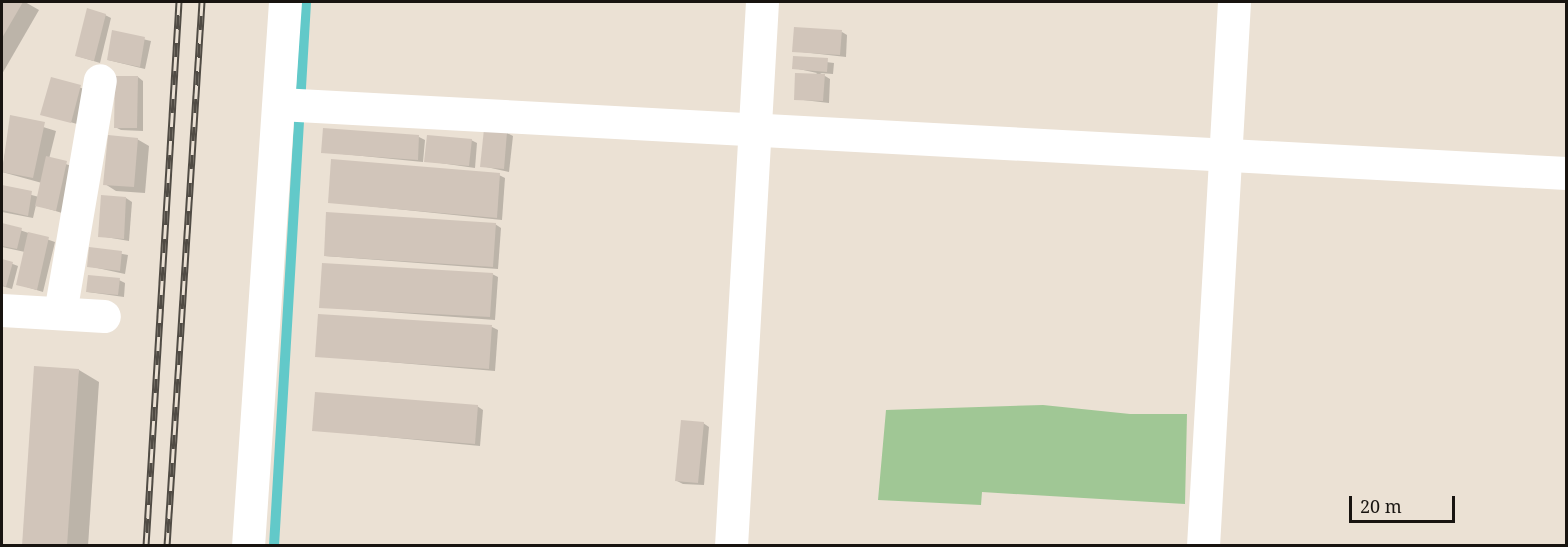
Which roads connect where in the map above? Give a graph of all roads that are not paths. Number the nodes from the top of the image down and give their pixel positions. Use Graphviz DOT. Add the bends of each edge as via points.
graph roads {
  1 [pos="285,2"];
  2 [pos="762,2"];
  3 [pos="1234,2"];
  4 [pos="100,80"];
  5 [pos="293,104"];
  6 [pos="754,131"];
  7 [pos="1226,156"];
  8 [pos="1566,173"];
  9 [pos="2,310"];
  10 [pos="60,313"];
  11 [pos="104,316"];
  12 [pos="248,546"];
  13 [pos="730,546"];
  14 [pos="1203,546"];
  1 -- 5 [label="street"];
  2 -- 6 [label="street"];
  3 -- 7 [label="street"];
  4 -- 10 [label="street"];
  5 -- 6 [label="street"];
  5 -- 12 [label="street"];
  6 -- 7 [label="street"];
  6 -- 13 [label="street"];
  7 -- 8 [label="street"];
  7 -- 14 [label="street"];
  9 -- 10 [label="street"];
  10 -- 11 [label="street"];
}
